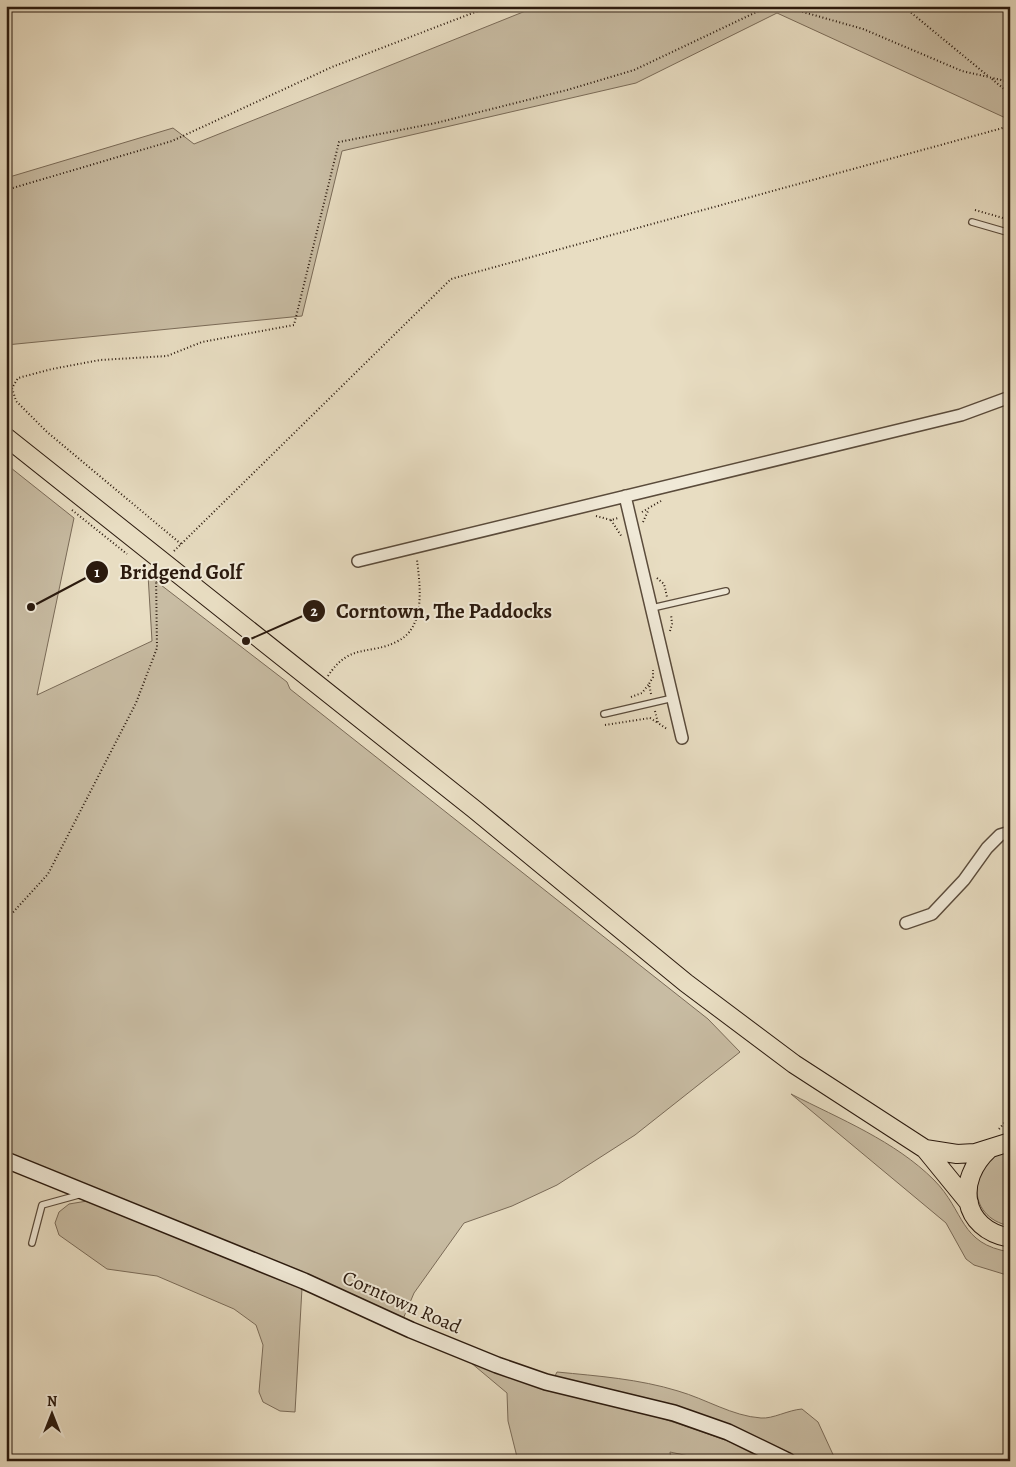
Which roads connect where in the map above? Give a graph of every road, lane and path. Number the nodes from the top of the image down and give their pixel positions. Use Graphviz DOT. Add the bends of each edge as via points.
graph roads {
  1 [pos="491,6"];
  2 [pos="769,6"];
  3 [pos="782,6"];
  4 [pos="903,6"];
  5 [pos="990,78"];
  6 [pos="1010,82"];
  7 [pos="1010,94"];
  8 [pos="1010,126"];
  9 [pos="6,190"];
  10 [pos="974,210"];
  11 [pos="1010,220"];
  12 [pos="972,222"];
  13 [pos="1010,233"];
  14 [pos="1010,397"];
  15 [pos="6,437"];
  16 [pos="625,496"];
  17 [pos="611,520"];
  18 [pos="624,542"];
  19 [pos="181,544"];
  20 [pos="416,558"];
  21 [pos="358,561"];
  22 [pos="165,563"];
  23 [pos="726,591"];
  24 [pos="652,608"];
  25 [pos="653,663"];
  26 [pos="326,680"];
  27 [pos="649,684"];
  28 [pos="673,698"];
  29 [pos="625,700"];
  30 [pos="653,703"];
  31 [pos="604,714"];
  32 [pos="658,723"];
  33 [pos="605,725"];
  34 [pos="670,735"];
  35 [pos="682,738"];
  36 [pos="1010,832"];
  37 [pos="6,920"];
  38 [pos="906,923"];
  39 [pos="1003,1142"];
  40 [pos="925,1149"];
  41 [pos="6,1160"];
  42 [pos="88,1192"];
  43 [pos="969,1203"];
  44 [pos="1010,1238"];
  45 [pos="32,1243"];
  46 [pos="788,1461"];
  1 -- 9 [label="path" via="332,67 172,141"];
  2 -- 19 [label="path" via="634,70 436,123 339,142 294,326 202,342 167,356 100,360 18,378 12,388 16,402 47,432"];
  3 -- 5 [label="path" via="863,29 962,71"];
  4 -- 5 [label="path"];
  5 -- 6 [label="path"];
  5 -- 7 [label="path"];
  8 -- 19 [label="path" via="451,279"];
  10 -- 11 [label="path"];
  12 -- 13 [label="lane"];
  14 -- 16 [label="street" via="960,415"];
  15 -- 22 [label="main road"];
  16 -- 21 [label="street"];
  16 -- 24 [label="street"];
  17 -- 18 [label="path"];
  19 -- 22 [label="path"];
  20 -- 26 [label="path" via="419,614 412,628 399,641 347,655 336,663"];
  22 -- 37 [label="path" via="156,576 157,648 136,703 48,874"];
  22 -- 40 [label="main road" via="749,1031 843,1098"];
  23 -- 24 [label="lane"];
  24 -- 28 [label="street"];
  25 -- 27 [label="path" via="653,677"];
  27 -- 29 [label="path" via="642,693"];
  27 -- 30 [label="path"];
  28 -- 30 [label="lane"];
  28 -- 35 [label="street"];
  30 -- 31 [label="lane"];
  30 -- 32 [label="path"];
  32 -- 33 [label="path" via="650,718"];
  32 -- 34 [label="path"];
  36 -- 38 [label="street" via="1000,835 987,848 964,880 932,914"];
  39 -- 40 [label="main road" via="957,1154"];
  39 -- 43 [label="main road" via="978,1159 970,1172"];
  40 -- 43 [label="main road"];
  41 -- 42 [label="main road, Corntown Road"];
  42 -- 45 [label="lane" via="42,1205"];
  42 -- 46 [label="main road, Corntown Road" via="497,1364 546,1382 674,1413 728,1432"];
  43 -- 44 [label="main road" via="983,1226"];
}
